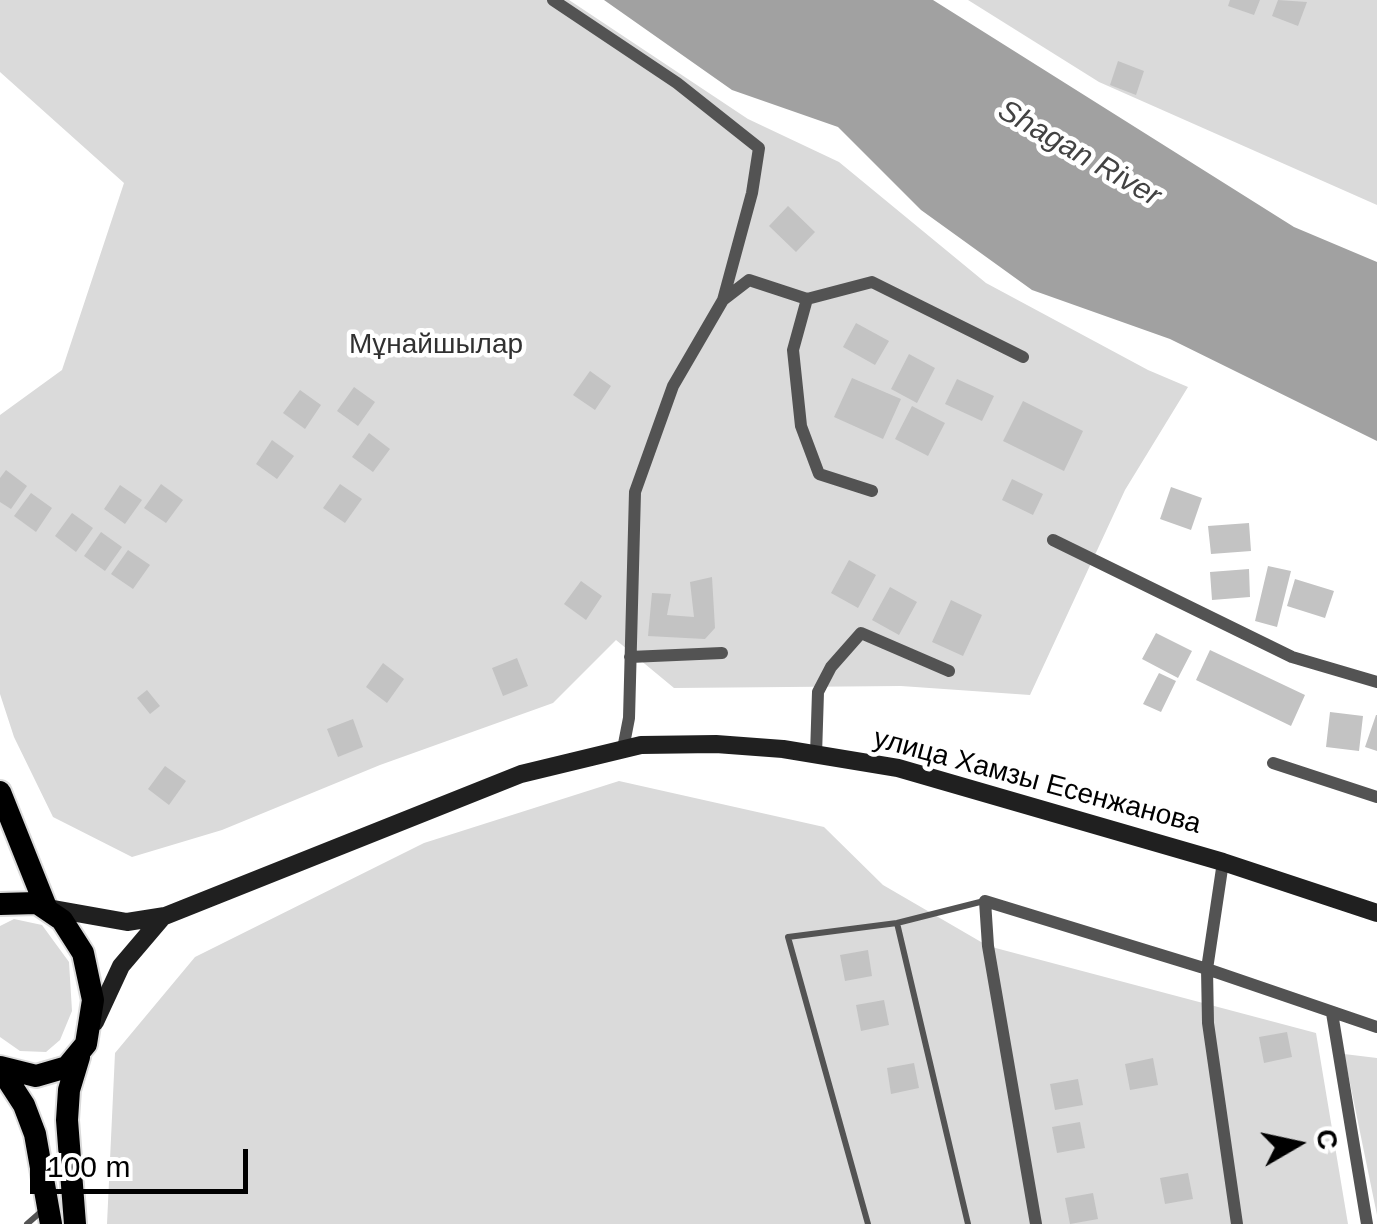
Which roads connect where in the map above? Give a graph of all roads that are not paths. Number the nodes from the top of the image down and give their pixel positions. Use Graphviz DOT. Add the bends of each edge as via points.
graph roads {
  1 [pos="553,0"];
  2 [pos="807,299"];
  3 [pos="724,300"];
  4 [pos="1024,356"];
  5 [pos="872,491"];
  6 [pos="1054,540"];
  7 [pos="722,654"];
  8 [pos="630,657"];
  9 [pos="949,672"];
  10 [pos="1377,682"];
  11 [pos="623,748"];
  12 [pos="816,754"];
  13 [pos="1273,763"];
  14 [pos="0,792"];
  15 [pos="1377,797"];
  16 [pos="1223,862"];
  17 [pos="985,901"];
  18 [pos="0,904"];
  19 [pos="46,907"];
  20 [pos="1377,912"];
  21 [pos="165,916"];
  22 [pos="896,923"];
  23 [pos="1207,968"];
  24 [pos="1332,1013"];
  25 [pos="1377,1027"];
  26 [pos="83,1050"];
  27 [pos="0,1068"];
  28 [pos="49,1215"];
  29 [pos="27,1224"];
  30 [pos="75,1224"];
  31 [pos="868,1224"];
  32 [pos="968,1224"];
  33 [pos="1036,1224"];
  34 [pos="1238,1224"];
  35 [pos="1367,1224"];
  1 -- 3 [label="street" via="759,148"];
  2 -- 3 [label="street" via="749,280"];
  2 -- 4 [label="street" via="872,282"];
  2 -- 5 [label="street" via="792,350 802,426 819,474"];
  3 -- 8 [label="street" via="673,386 635,492"];
  6 -- 10 [label="street" via="1292,658"];
  7 -- 8 [label="street"];
  8 -- 11 [label="street"];
  9 -- 12 [label="street" via="861,633 818,692"];
  11 -- 12 [label="street, улица Хамзы Есенжанова" via="716,744"];
  11 -- 21 [label="street, улица Хамзы Есенжанова" via="521,774"];
  12 -- 16 [label="street, улица Хамзы Есенжанова" via="898,768"];
  13 -- 15 [label="street"];
  14 -- 19 [label="highway"];
  16 -- 20 [label="street, улица Хамзы Есенжанова"];
  16 -- 23 [label="street"];
  17 -- 22 [label="lane"];
  17 -- 23 [label="street"];
  17 -- 33 [label="street"];
  18 -- 19 [label="highway"];
  19 -- 21 [label="street" via="128,922"];
  19 -- 26 [label="highway" via="72,932 90,976 92,1021"];
  21 -- 26 [label="street" via="121,966"];
  22 -- 31 [label="lane" via="788,936"];
  22 -- 32 [label="lane"];
  23 -- 24 [label="street"];
  23 -- 34 [label="street" via="1208,1023"];
  24 -- 25 [label="street"];
  24 -- 35 [label="street"];
  26 -- 27 [label="highway" via="52,1074"];
  26 -- 30 [label="highway" via="67,1120"];
  27 -- 28 [label="highway" via="35,1134"];
  28 -- 29 [label="lane"];
}
